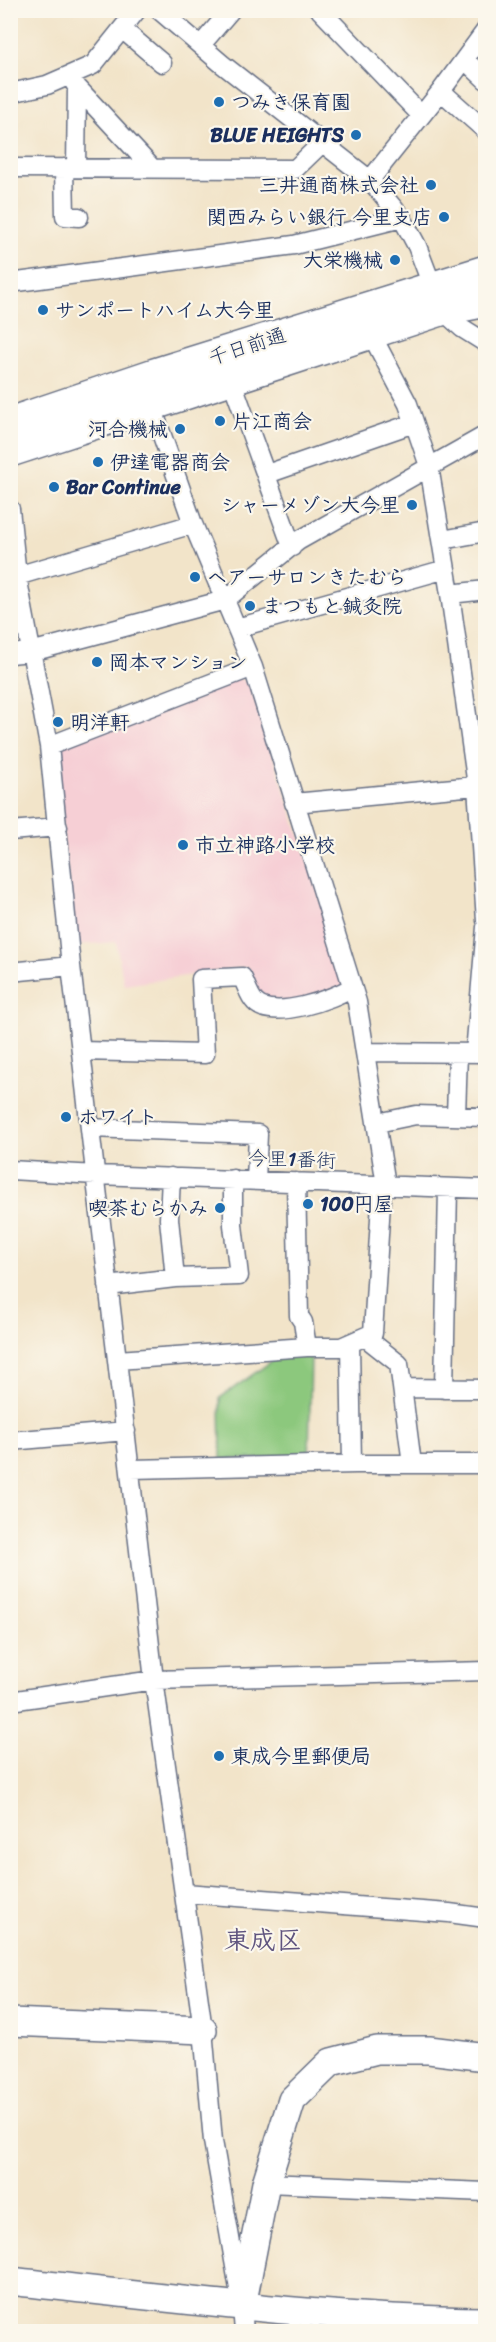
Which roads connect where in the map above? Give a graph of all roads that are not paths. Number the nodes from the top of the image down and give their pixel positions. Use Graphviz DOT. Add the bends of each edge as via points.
graph roads {
  1 [pos="137,10"];
  2 [pos="159,10"];
  3 [pos="231,10"];
  4 [pos="320,10"];
  5 [pos="122,29"];
  6 [pos="486,30"];
  7 [pos="201,45"];
  8 [pos="465,60"];
  9 [pos="162,63"];
  10 [pos="486,80"];
  11 [pos="74,81"];
  12 [pos="441,91"];
  13 [pos="10,93"];
  14 [pos="421,115"];
  15 [pos="486,131"];
  16 [pos="322,143"];
  17 [pos="10,168"];
  18 [pos="70,168"];
  19 [pos="153,169"];
  20 [pos="370,180"];
  21 [pos="80,217"];
  22 [pos="402,218"];
  23 [pos="486,272"];
  24 [pos="10,283"];
  25 [pos="437,298"];
  26 [pos="486,300"];
  27 [pos="370,332"];
  28 [pos="486,343"];
  29 [pos="230,376"];
  30 [pos="150,404"];
  31 [pos="414,423"];
  32 [pos="10,424"];
  33 [pos="486,435"];
  34 [pos="10,450"];
  35 [pos="429,466"];
  36 [pos="267,474"];
  37 [pos="10,509"];
  38 [pos="193,524"];
  39 [pos="486,532"];
  40 [pos="442,540"];
  41 [pos="292,547"];
  42 [pos="446,569"];
  43 [pos="14,577"];
  44 [pos="486,590"];
  45 [pos="450,594"];
  46 [pos="225,600"];
  47 [pos="237,628"];
  48 [pos="31,652"];
  49 [pos="10,654"];
  50 [pos="253,667"];
  51 [pos="49,746"];
  52 [pos="481,785"];
  53 [pos="294,802"];
  54 [pos="58,827"];
  55 [pos="10,831"];
  56 [pos="486,921"];
  57 [pos="486,927"];
  58 [pos="71,966"];
  59 [pos="10,972"];
  60 [pos="352,987"];
  61 [pos="81,1051"];
  62 [pos="366,1052"];
  63 [pos="473,1053"];
  64 [pos="456,1116"];
  65 [pos="486,1117"];
  66 [pos="377,1123"];
  67 [pos="90,1128"];
  68 [pos="10,1170"];
  69 [pos="96,1175"];
  70 [pos="171,1177"];
  71 [pos="233,1179"];
  72 [pos="256,1180"];
  73 [pos="296,1182"];
  74 [pos="384,1185"];
  75 [pos="448,1188"];
  76 [pos="486,1189"];
  77 [pos="175,1278"];
  78 [pos="108,1286"];
  79 [pos="358,1340"];
  80 [pos="307,1347"];
  81 [pos="117,1360"];
  82 [pos="403,1388"];
  83 [pos="444,1389"];
  84 [pos="486,1389"];
  85 [pos="126,1431"];
  86 [pos="10,1441"];
  87 [pos="352,1464"];
  88 [pos="412,1464"];
  89 [pos="486,1464"];
  90 [pos="131,1469"];
  91 [pos="486,1671"];
  92 [pos="154,1680"];
  93 [pos="10,1701"];
  94 [pos="185,1893"];
  95 [pos="486,1918"];
  96 [pos="10,2022"];
  97 [pos="203,2030"];
  98 [pos="486,2057"];
  99 [pos="266,2183"];
  100 [pos="486,2192"];
  101 [pos="10,2281"];
  102 [pos="243,2319"];
  103 [pos="486,2320"];
  104 [pos="437,2326"];
  1 -- 5 [label="street"];
  2 -- 7 [label="street"];
  3 -- 7 [label="street"];
  4 -- 14 [label="street"];
  5 -- 9 [label="street"];
  5 -- 11 [label="street"];
  6 -- 8 [label="street"];
  7 -- 16 [label="street"];
  8 -- 10 [label="street"];
  8 -- 12 [label="street"];
  11 -- 13 [label="street"];
  11 -- 18 [label="street"];
  11 -- 19 [label="street"];
  12 -- 14 [label="street"];
  12 -- 15 [label="street"];
  14 -- 20 [label="street"];
  16 -- 19 [label="street" via="296,169"];
  16 -- 20 [label="street"];
  17 -- 18 [label="street"];
  18 -- 19 [label="street"];
  18 -- 21 [label="street" via="65,216"];
  20 -- 22 [label="street"];
  22 -- 24 [label="street" via="294,245"];
  22 -- 25 [label="street"];
  23 -- 25 [label="highway, 千日前通"];
  25 -- 26 [label="highway, 千日前通"];
  25 -- 27 [label="highway, 千日前通"];
  25 -- 28 [label="street" via="462,328"];
  25 -- 32 [label="highway, 千日前通" via="155,375"];
  27 -- 29 [label="highway, 千日前通"];
  27 -- 31 [label="street"];
  29 -- 30 [label="highway, 千日前通"];
  29 -- 36 [label="street"];
  30 -- 34 [label="highway, 千日前通"];
  30 -- 38 [label="street"];
  31 -- 35 [label="street"];
  31 -- 36 [label="street"];
  33 -- 35 [label="street"];
  35 -- 40 [label="street"];
  35 -- 41 [label="street"];
  36 -- 41 [label="street"];
  37 -- 43 [label="street"];
  38 -- 43 [label="street"];
  38 -- 46 [label="street"];
  39 -- 40 [label="street"];
  40 -- 42 [label="street"];
  41 -- 46 [label="street"];
  42 -- 45 [label="street"];
  42 -- 47 [label="street"];
  43 -- 48 [label="street"];
  44 -- 45 [label="street"];
  45 -- 52 [label="street"];
  46 -- 47 [label="street"];
  46 -- 48 [label="street"];
  47 -- 50 [label="street"];
  48 -- 49 [label="street"];
  48 -- 51 [label="street"];
  50 -- 51 [label="street"];
  50 -- 53 [label="street"];
  51 -- 54 [label="street"];
  52 -- 53 [label="street"];
  52 -- 56 [label="street"];
  53 -- 60 [label="street"];
  54 -- 55 [label="street"];
  54 -- 58 [label="street"];
  57 -- 63 [label="street"];
  58 -- 59 [label="street"];
  58 -- 61 [label="street"];
  60 -- 61 [label="street" via="339,996 289,1009 269,1009 255,1003 242,977 201,980 205,1054"];
  60 -- 62 [label="street"];
  61 -- 67 [label="street"];
  62 -- 63 [label="street"];
  62 -- 66 [label="street"];
  63 -- 64 [label="street"];
  64 -- 65 [label="street"];
  64 -- 66 [label="street" via="416,1115"];
  66 -- 74 [label="street"];
  67 -- 69 [label="street"];
  67 -- 72 [label="street" via="258,1134"];
  68 -- 69 [label="street, 今里1番街"];
  69 -- 70 [label="street, 今里1番街"];
  69 -- 78 [label="street"];
  70 -- 71 [label="street, 今里1番街"];
  70 -- 77 [label="street" via="169,1219"];
  71 -- 72 [label="street, 今里1番街"];
  71 -- 77 [label="street" via="239,1276"];
  72 -- 73 [label="street, 今里1番街"];
  73 -- 74 [label="street, 今里1番街"];
  73 -- 80 [label="street" via="299,1316"];
  74 -- 75 [label="street, 今里1番街"];
  74 -- 79 [label="street" via="373,1333"];
  75 -- 76 [label="street, 今里1番街"];
  75 -- 83 [label="street"];
  77 -- 78 [label="street"];
  78 -- 81 [label="street"];
  79 -- 80 [label="street" via="341,1347"];
  79 -- 82 [label="street" via="399,1364"];
  79 -- 87 [label="street"];
  80 -- 81 [label="street"];
  81 -- 85 [label="street"];
  82 -- 83 [label="street"];
  82 -- 88 [label="street"];
  83 -- 84 [label="street"];
  85 -- 86 [label="street"];
  85 -- 90 [label="street"];
  87 -- 88 [label="street"];
  87 -- 90 [label="street"];
  88 -- 89 [label="street"];
  90 -- 92 [label="street"];
  91 -- 92 [label="street"];
  92 -- 93 [label="street"];
  92 -- 94 [label="street"];
  94 -- 95 [label="street"];
  94 -- 97 [label="street"];
  96 -- 97 [label="street"];
  97 -- 102 [label="street" via="213,2141"];
  98 -- 99 [label="street" via="429,2050 376,2050 331,2062 292,2100"];
  99 -- 100 [label="street"];
  99 -- 102 [label="street"];
  101 -- 102 [label="street"];
  102 -- 104 [label="street"];
  103 -- 104 [label="street"];
}
